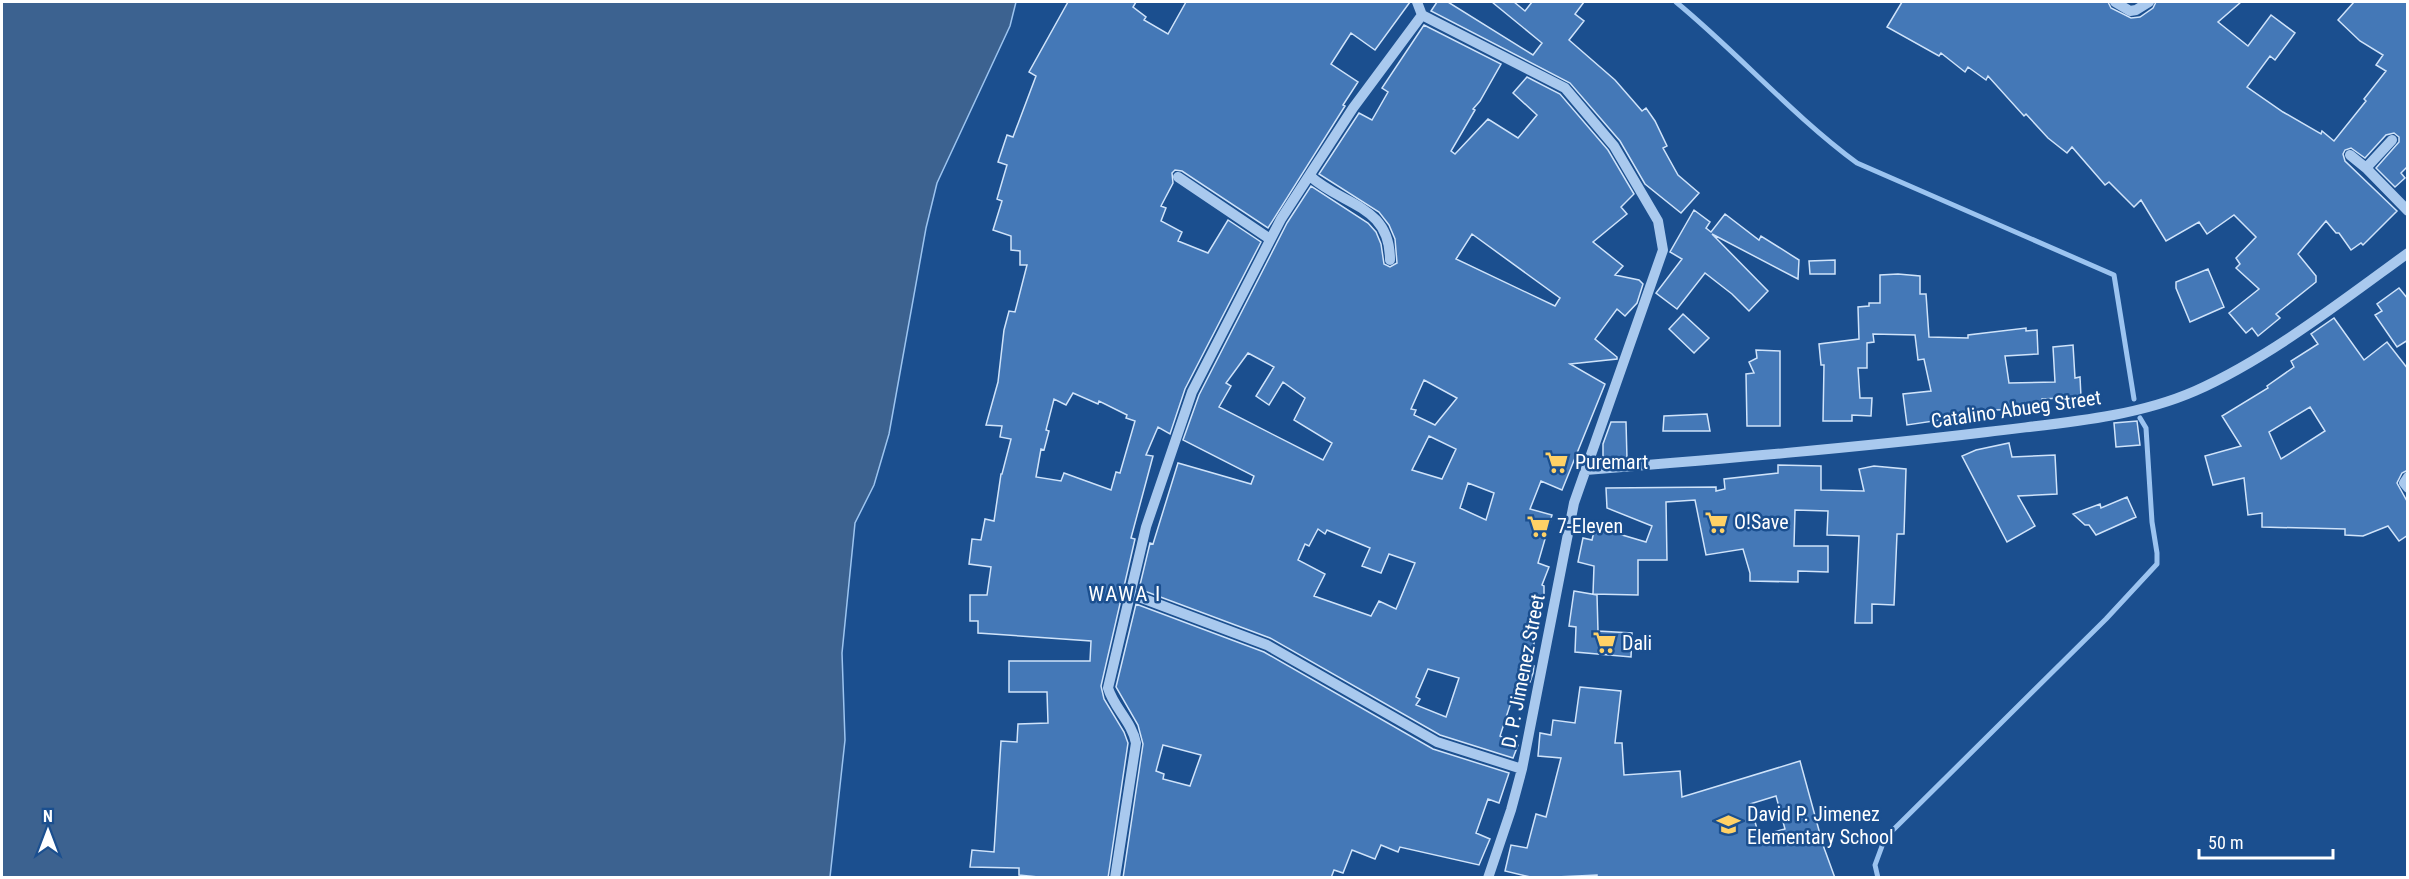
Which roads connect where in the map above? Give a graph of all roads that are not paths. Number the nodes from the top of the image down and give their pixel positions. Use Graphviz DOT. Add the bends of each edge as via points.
graph roads {
  1 [pos="1417,2"];
  2 [pos="2115,2"];
  3 [pos="2149,2"];
  4 [pos="1422,15"];
  5 [pos="2392,140"];
  6 [pos="2350,155"];
  7 [pos="2366,168"];
  8 [pos="1310,176"];
  9 [pos="1178,177"];
  10 [pos="2408,211"];
  11 [pos="1270,239"];
  12 [pos="2406,258"];
  13 [pos="1390,260"];
  14 [pos="1586,470"];
  15 [pos="2408,477"];
  16 [pos="2408,488"];
  17 [pos="1131,594"];
  18 [pos="1522,769"];
  19 [pos="1115,878"];
  20 [pos="1488,878"];
  1 -- 4 [label="street"];
  2 -- 3 [label="street" via="2130,11"];
  4 -- 8 [label="street" via="1353,108"];
  4 -- 14 [label="street, D. P. Jimenez Street" via="1565,88 1614,146 1658,221 1663,250"];
  5 -- 7 [label="street"];
  6 -- 7 [label="street"];
  7 -- 10 [label="street"];
  8 -- 11 [label="street"];
  8 -- 13 [label="street" via="1323,188 1373,215 1388,236"];
  9 -- 11 [label="street"];
  11 -- 17 [label="street" via="1192,392 1146,527"];
  12 -- 14 [label="street, Catalino Abueg Street" via="2234,371 2195,391 2144,407 2101,417 1877,445"];
  14 -- 18 [label="street, D. P. Jimenez Street" via="1574,503"];
  15 -- 16 [label="street" via="2404,483"];
  17 -- 18 [label="street" via="1268,645 1437,742"];
  17 -- 19 [label="street" via="1108,688 1135,734 1136,743"];
  18 -- 20 [label="street, D. P. Jimenez Street"];
}
